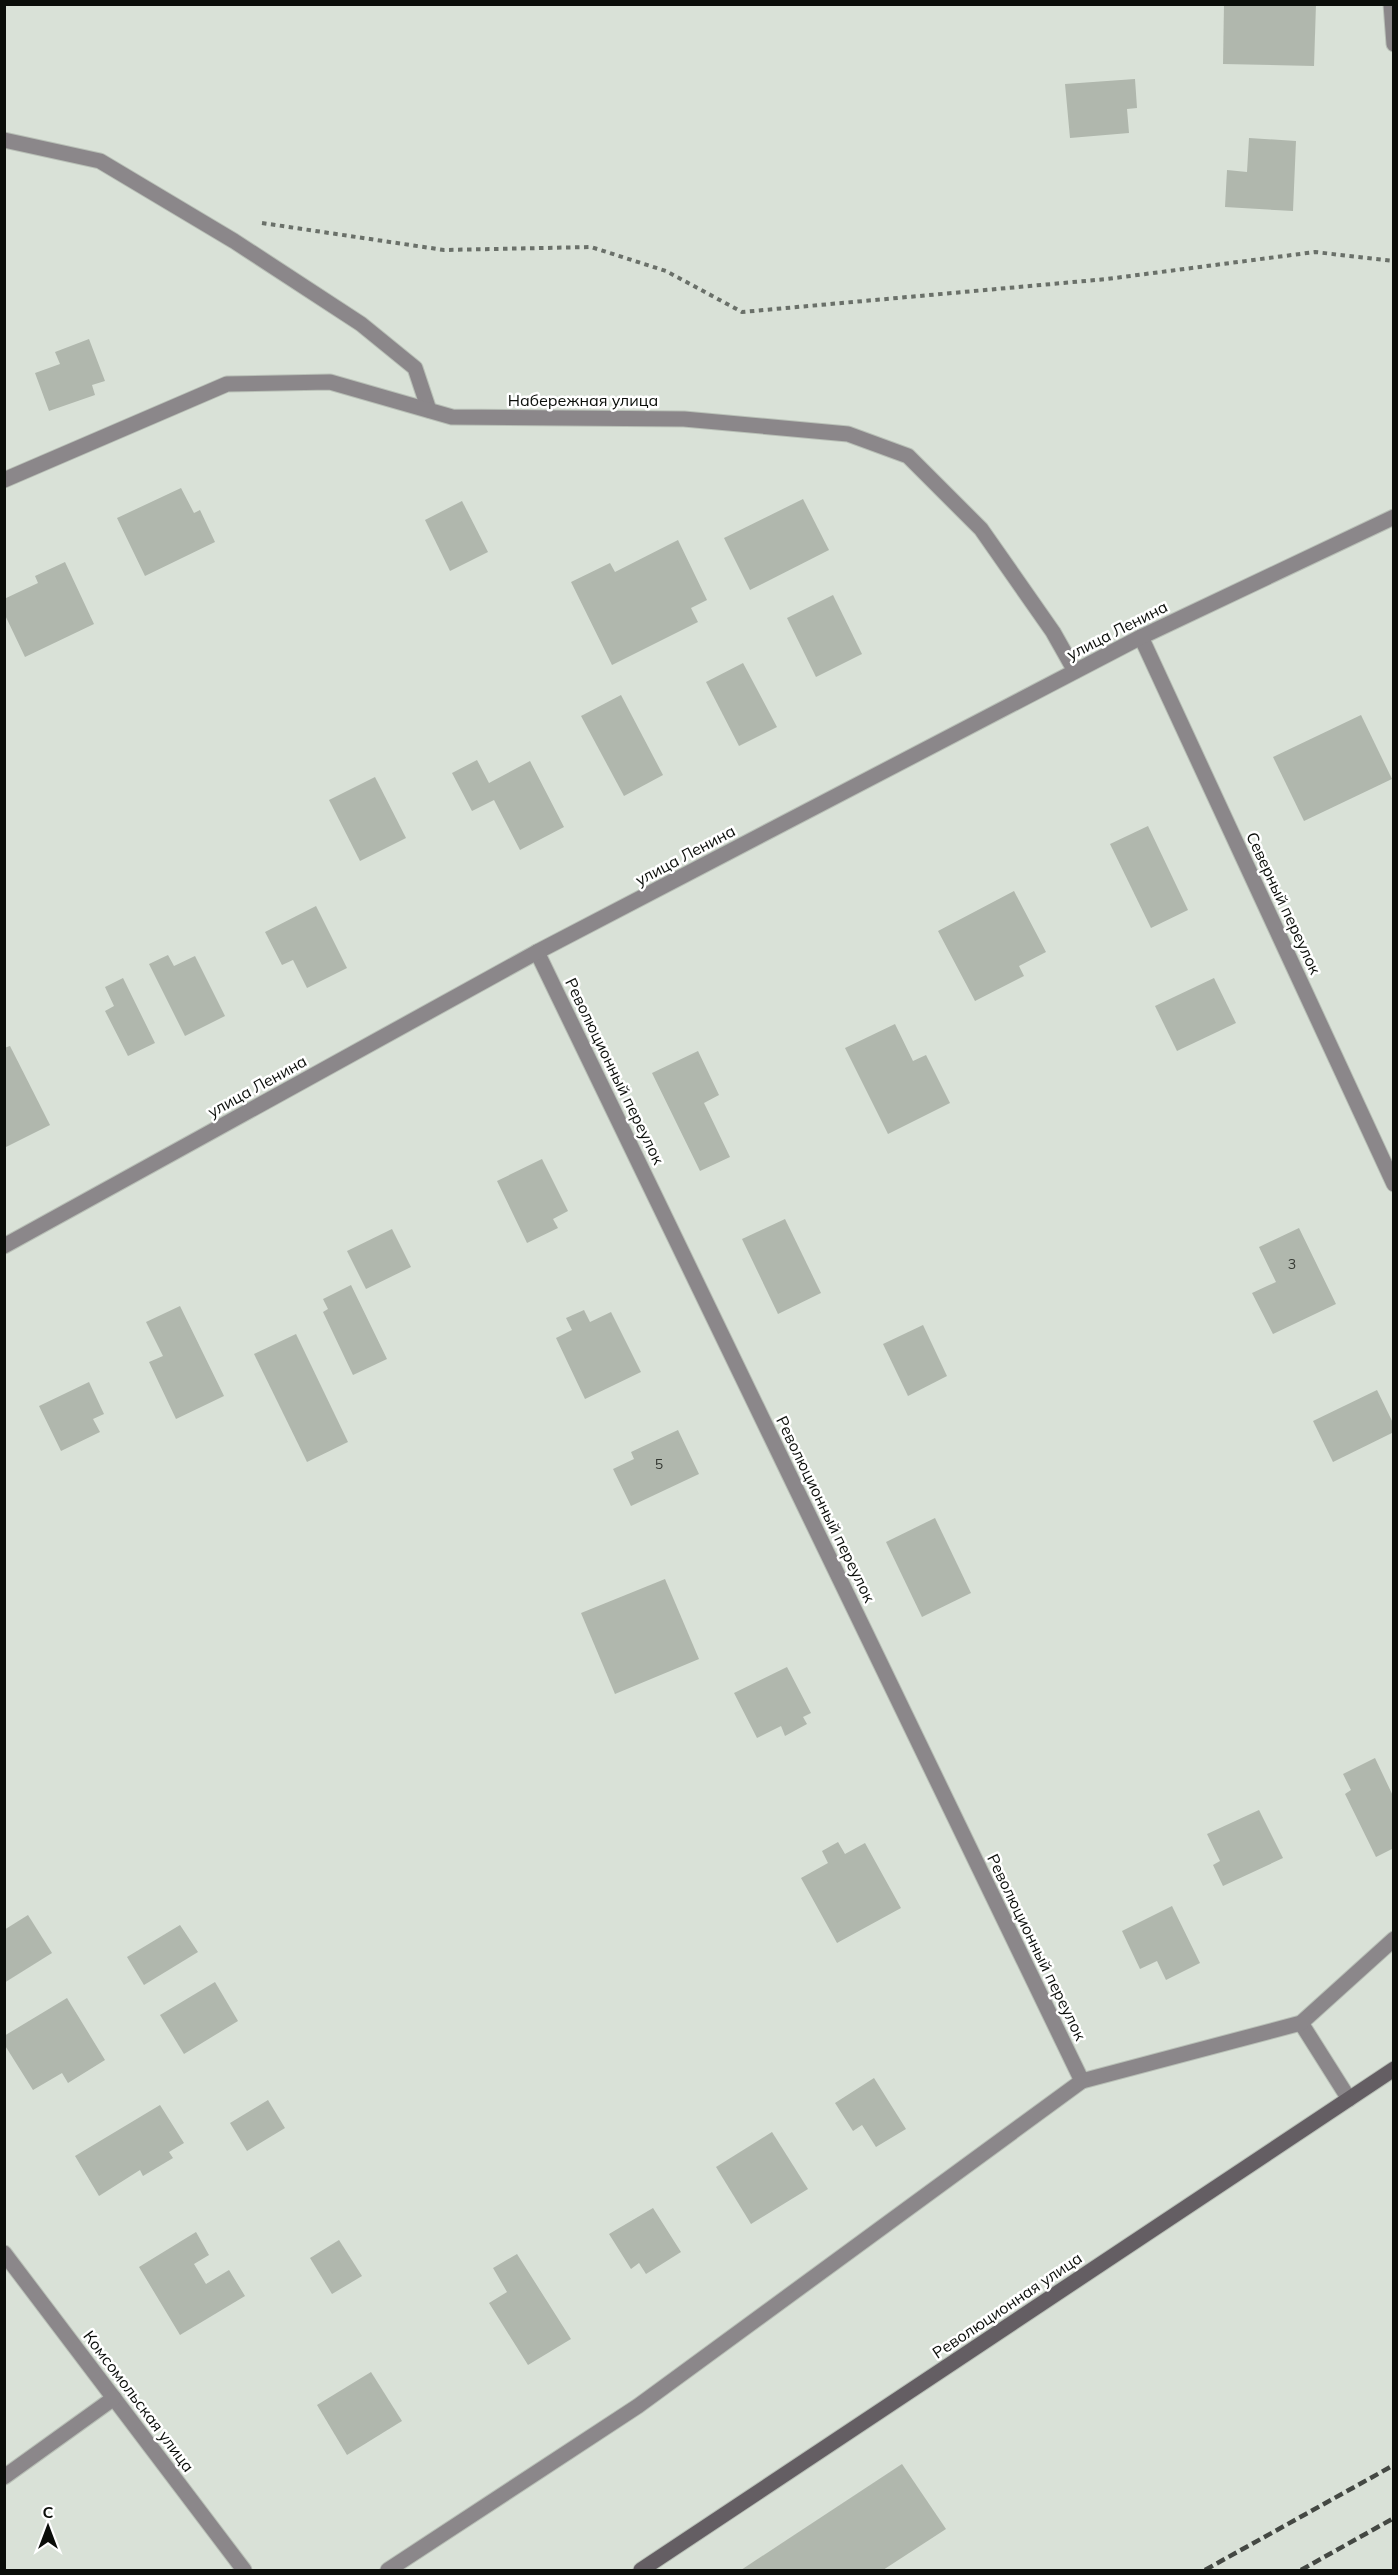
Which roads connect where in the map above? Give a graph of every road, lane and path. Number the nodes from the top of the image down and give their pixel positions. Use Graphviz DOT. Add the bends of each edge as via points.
graph roads {
  1 [pos="1391,4"];
  2 [pos="1394,44"];
  3 [pos="4,140"];
  4 [pos="258,222"];
  5 [pos="1394,261"];
  6 [pos="429,411"];
  7 [pos="4,480"];
  8 [pos="1394,517"];
  9 [pos="1141,638"];
  10 [pos="1075,671"];
  11 [pos="537,952"];
  12 [pos="1394,1184"];
  13 [pos="4,1246"];
  14 [pos="1394,1939"];
  15 [pos="1302,2023"];
  16 [pos="1394,2069"];
  17 [pos="1082,2081"];
  18 [pos="1349,2098"];
  19 [pos="4,2253"];
  20 [pos="114,2398"];
  21 [pos="4,2477"];
  22 [pos="244,2571"];
  23 [pos="388,2571"];
  24 [pos="641,2571"];
  1 -- 2 [label="street"];
  3 -- 6 [label="street" via="99,161 234,241 361,324 415,368"];
  4 -- 5 [label="path" via="444,250 591,247 666,271 742,312 1107,279 1315,252"];
  6 -- 7 [label="street, Набережная улица" via="330,382 227,384"];
  6 -- 10 [label="street, Набережная улица" via="452,417 684,419 848,434 908,456 981,529 1053,632"];
  8 -- 9 [label="street, улица Ленина"];
  9 -- 10 [label="street, улица Ленина"];
  9 -- 12 [label="street, Северный переулок"];
  10 -- 11 [label="street, улица Ленина"];
  11 -- 13 [label="street, улица Ленина"];
  11 -- 17 [label="street, Революционный переулок"];
  14 -- 15 [label="street"];
  15 -- 17 [label="street"];
  15 -- 18 [label="street"];
  16 -- 18 [label="main road, Революционная улица"];
  17 -- 23 [label="street" via="638,2406"];
  18 -- 24 [label="main road, Революционная улица"];
  19 -- 20 [label="street, Комсомольская улица"];
  20 -- 21 [label="street"];
  20 -- 22 [label="street, Комсомольская улица"];
}
